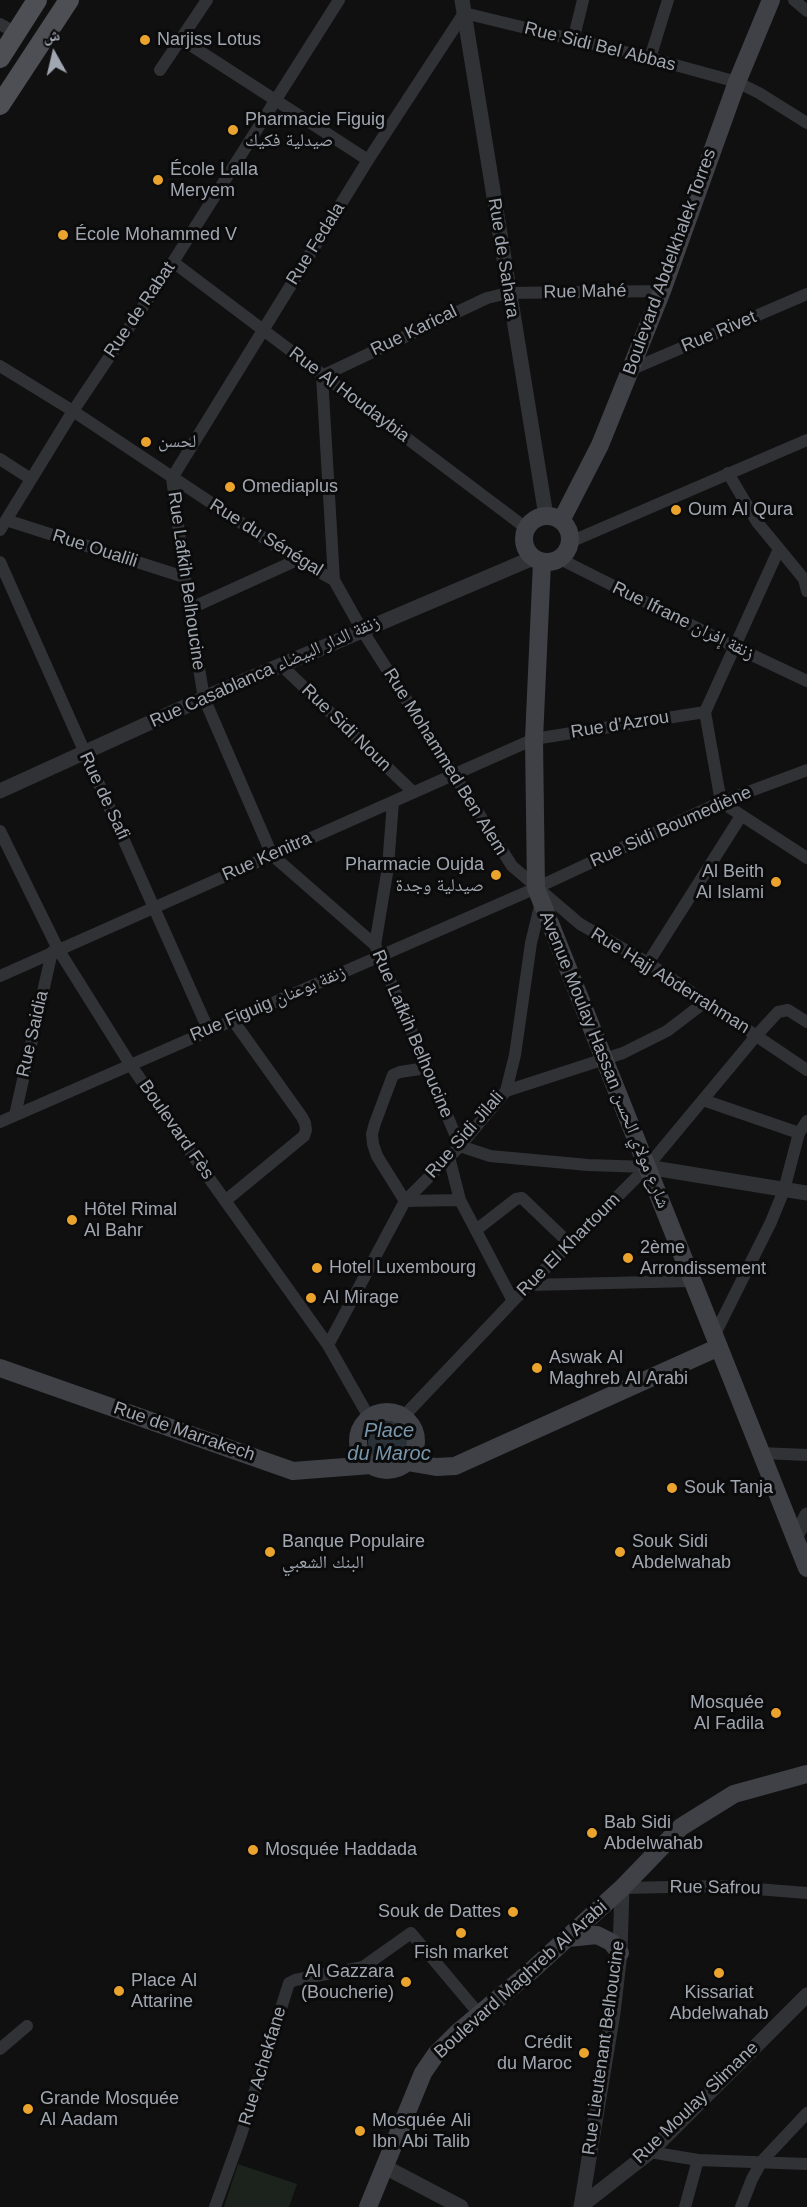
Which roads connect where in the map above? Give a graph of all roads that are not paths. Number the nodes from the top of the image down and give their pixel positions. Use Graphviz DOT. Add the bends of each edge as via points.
graph roads {
  1 [pos="37,0"];
  2 [pos="69,0"];
  3 [pos="207,0"];
  4 [pos="339,0"];
  5 [pos="583,0"];
  6 [pos="668,0"];
  7 [pos="771,0"];
  8 [pos="794,0"];
  9 [pos="463,7"];
  10 [pos="807,11"];
  11 [pos="8,28"];
  12 [pos="181,39"];
  13 [pos="573,41"];
  14 [pos="0,58"];
  15 [pos="650,58"];
  16 [pos="160,70"];
  17 [pos="737,82"];
  18 [pos="275,99"];
  19 [pos="0,105"];
  20 [pos="807,123"];
  21 [pos="368,160"];
  22 [pos="173,262"];
  23 [pos="662,291"];
  24 [pos="508,293"];
  25 [pos="807,294"];
  26 [pos="262,329"];
  27 [pos="0,366"];
  28 [pos="630,370"];
  29 [pos="322,376"];
  30 [pos="73,411"];
  31 [pos="807,440"];
  32 [pos="0,459"];
  33 [pos="728,473"];
  34 [pos="172,478"];
  35 [pos="32,479"];
  36 [pos="553,518"];
  37 [pos="3,525"];
  38 [pos="526,528"];
  39 [pos="570,542"];
  40 [pos="779,549"];
  41 [pos="297,560"];
  42 [pos="545,560"];
  43 [pos="0,562"];
  44 [pos="184,577"];
  45 [pos="334,580"];
  46 [pos="807,591"];
  47 [pos="189,609"];
  48 [pos="362,630"];
  49 [pos="735,647"];
  50 [pos="281,665"];
  51 [pos="807,681"];
  52 [pos="204,698"];
  53 [pos="705,712"];
  54 [pos="534,739"];
  55 [pos="84,753"];
  56 [pos="807,770"];
  57 [pos="453,774"];
  58 [pos="0,790"];
  59 [pos="412,791"];
  60 [pos="393,802"];
  61 [pos="721,802"];
  62 [pos="741,816"];
  63 [pos="0,831"];
  64 [pos="272,855"];
  65 [pos="807,858"];
  66 [pos="539,895"];
  67 [pos="154,907"];
  68 [pos="378,950"];
  69 [pos="55,951"];
  70 [pos="648,963"];
  71 [pos="0,976"];
  72 [pos="705,1002"];
  73 [pos="232,1019"];
  74 [pos="807,1022"];
  75 [pos="208,1029"];
  76 [pos="756,1036"];
  77 [pos="604,1058"];
  78 [pos="130,1064"];
  79 [pos="426,1068"];
  80 [pos="807,1070"];
  81 [pos="506,1091"];
  82 [pos="703,1100"];
  83 [pos="15,1115"];
  84 [pos="807,1121"];
  85 [pos="0,1122"];
  86 [pos="799,1132"];
  87 [pos="460,1146"];
  88 [pos="449,1157"];
  89 [pos="647,1167"];
  90 [pos="784,1190"];
  91 [pos="807,1193"];
  92 [pos="460,1200"];
  93 [pos="225,1201"];
  94 [pos="405,1201"];
  95 [pos="476,1230"];
  96 [pos="570,1244"];
  97 [pos="692,1281"];
  98 [pos="529,1285"];
  99 [pos="513,1301"];
  100 [pos="716,1341"];
  101 [pos="328,1345"];
  102 [pos="0,1368"];
  103 [pos="403,1417"];
  104 [pos="370,1419"];
  105 [pos="761,1453"];
  106 [pos="807,1455"];
  107 [pos="407,1462"];
  108 [pos="372,1466"];
  109 [pos="807,1515"];
  110 [pos="795,1538"];
  111 [pos="807,1568"];
  112 [pos="807,1774"];
  113 [pos="622,1888"];
  114 [pos="807,1893"];
  115 [pos="568,1938"];
  116 [pos="620,1953"];
  117 [pos="807,1995"];
  118 [pos="480,2015"];
  119 [pos="27,2026"];
  120 [pos="0,2049"];
  121 [pos="807,2113"];
  122 [pos="650,2152"];
  123 [pos="698,2160"];
  124 [pos="762,2161"];
  125 [pos="807,2164"];
  126 [pos="385,2167"];
  127 [pos="214,2207"];
  128 [pos="368,2207"];
  129 [pos="461,2207"];
  130 [pos="581,2207"];
  131 [pos="686,2207"];
  132 [pos="741,2207"];
  1 -- 11 [label="main road"];
  2 -- 19 [label="main road"];
  3 -- 12 [label="street"];
  4 -- 18 [label="street, Rue de Rabat"];
  5 -- 13 [label="street"];
  6 -- 15 [label="street"];
  7 -- 17 [label="main road, Boulevard Abdelkhalek Torres"];
  8 -- 10 [label="street"];
  9 -- 13 [label="street, Rue Sidi Bel Abbas"];
  9 -- 21 [label="street, Rue Fedala"];
  9 -- 24 [label="street, Rue de Sahara"];
  11 -- 14 [label="main road"];
  12 -- 16 [label="street"];
  12 -- 18 [label="street"];
  13 -- 15 [label="street, Rue Sidi Bel Abbas"];
  15 -- 17 [label="street, Rue Sidi Bel Abbas"];
  17 -- 20 [label="street, Rue Sidi Bel Abbas"];
  17 -- 23 [label="main road, Boulevard Abdelkhalek Torres"];
  18 -- 21 [label="street"];
  18 -- 22 [label="street, Rue de Rabat"];
  21 -- 26 [label="street, Rue Fedala"];
  22 -- 26 [label="street, Rue Al Houdaybia"];
  22 -- 30 [label="street, Rue de Rabat"];
  23 -- 24 [label="street, Rue Mahé"];
  23 -- 28 [label="main road, Boulevard Abdelkhalek Torres"];
  24 -- 29 [label="street, Rue Karical" via="466,306"];
  24 -- 36 [label="street, Rue de Sahara"];
  25 -- 28 [label="street, Rue Rivet"];
  26 -- 29 [label="street, Rue Al Houdaybia"];
  26 -- 34 [label="street, Rue Fedala"];
  27 -- 30 [label="street, Rue du Sénégal"];
  28 -- 36 [label="main road, Boulevard Abdelkhalek Torres" via="600,445"];
  29 -- 38 [label="street, Rue Al Houdaybia"];
  29 -- 45 [label="street"];
  30 -- 34 [label="street, Rue du Sénégal"];
  30 -- 35 [label="street, Rue de Rabat"];
  31 -- 33 [label="street"];
  32 -- 35 [label="street"];
  33 -- 39 [label="street"];
  33 -- 40 [label="street" via="757,522"];
  34 -- 41 [label="street, Rue du Sénégal"];
  34 -- 44 [label="street, Rue Lafkih Belhoucine"];
  35 -- 37 [label="street, Rue de Rabat"];
  36 -- 38 [label="main road" via="537,518"];
  36 -- 39 [label="main road" via="568,530"];
  37 -- 44 [label="street, Rue Oualili"];
  38 -- 42 [label="main road" via="523,541 528,554"];
  39 -- 42 [label="main road" via="566,552"];
  40 -- 46 [label="street" via="804,579"];
  40 -- 49 [label="street"];
  41 -- 45 [label="street, Rue du Sénégal"];
  41 -- 47 [label="street"];
  42 -- 48 [label="street, Rue Casablanca زنقة الدار البيضاء"];
  42 -- 49 [label="street, Rue Ifrane زنقة إفران"];
  42 -- 54 [label="main road, Avenue Moulay Hassan شارع مولاي الحسن"];
  43 -- 55 [label="street, Rue de Safi"];
  44 -- 47 [label="street, Rue Lafkih Belhoucine"];
  45 -- 48 [label="street, Rue du Sénégal"];
  47 -- 52 [label="street, Rue Lafkih Belhoucine"];
  48 -- 50 [label="street, Rue Casablanca زنقة الدار البيضاء"];
  48 -- 57 [label="street, Rue Mohammed Ben Alem"];
  49 -- 51 [label="street, Rue Ifrane زنقة إفران"];
  49 -- 53 [label="street"];
  50 -- 52 [label="street, Rue Casablanca زنقة الدار البيضاء"];
  50 -- 59 [label="street, Rue Sidi Noun"];
  52 -- 55 [label="street, Rue Casablanca زنقة الدار البيضاء"];
  52 -- 64 [label="street, Rue Lafkih Belhoucine"];
  53 -- 54 [label="street, Rue d’Azrou"];
  53 -- 61 [label="street"];
  54 -- 57 [label="street, Rue Kenitra"];
  54 -- 66 [label="main road, Avenue Moulay Hassan شارع مولاي الحسن"];
  55 -- 58 [label="street, Rue Casablanca زنقة الدار البيضاء"];
  55 -- 67 [label="street, Rue de Safi"];
  56 -- 61 [label="street, Rue Sidi Boumediène"];
  57 -- 59 [label="street, Rue Kenitra"];
  57 -- 66 [label="street, Rue Mohammed Ben Alem" via="512,866"];
  59 -- 60 [label="street, Rue Kenitra"];
  60 -- 64 [label="street, Rue Kenitra"];
  60 -- 68 [label="street"];
  61 -- 62 [label="street"];
  61 -- 66 [label="street, Rue Sidi Boumediène"];
  62 -- 65 [label="street"];
  62 -- 70 [label="street"];
  63 -- 69 [label="street, Boulevard Fès"];
  64 -- 67 [label="street, Rue Kenitra"];
  64 -- 68 [label="street, Rue Lafkih Belhoucine"];
  66 -- 68 [label="street, Rue Figuig زنقة بوعنان"];
  66 -- 70 [label="street, Rue Hajj Abderrahman"];
  66 -- 77 [label="main road, Avenue Moulay Hassan شارع مولاي الحسن"];
  66 -- 81 [label="street, Rue Sidi Jilali"];
  67 -- 69 [label="street, Rue Kenitra"];
  67 -- 75 [label="street, Rue de Safi"];
  68 -- 73 [label="street, Rue Figuig زنقة بوعنان"];
  68 -- 79 [label="street, Rue Lafkih Belhoucine"];
  69 -- 71 [label="street, Rue Kenitra"];
  69 -- 78 [label="street, Boulevard Fès"];
  69 -- 83 [label="street, Rue Saidia"];
  70 -- 72 [label="street, Rue Hajj Abderrahman"];
  72 -- 76 [label="street, Rue Hajj Abderrahman"];
  72 -- 77 [label="street" via="667,1031"];
  73 -- 75 [label="street, Rue Figuig زنقة بوعنان"];
  73 -- 93 [label="street" via="302,1117 306,1130 304,1136"];
  74 -- 76 [label="street, Rue El Khartoum" via="783,1010"];
  75 -- 78 [label="street, Rue Figuig زنقة بوعنان"];
  76 -- 80 [label="street, Rue Hajj Abderrahman"];
  76 -- 82 [label="street, Rue El Khartoum"];
  77 -- 81 [label="street"];
  77 -- 89 [label="main road, Avenue Moulay Hassan شارع مولاي الحسن"];
  78 -- 83 [label="street, Rue Figuig زنقة بوعنان"];
  78 -- 93 [label="street, Boulevard Fès"];
  79 -- 87 [label="street, Rue Lafkih Belhoucine"];
  79 -- 94 [label="street" via="393,1075 372,1134 377,1156"];
  81 -- 87 [label="street, Rue Sidi Jilali"];
  82 -- 86 [label="street"];
  82 -- 89 [label="street, Rue El Khartoum"];
  83 -- 85 [label="street, Rue Figuig زنقة بوعنان"];
  84 -- 86 [label="street"];
  86 -- 90 [label="street"];
  87 -- 88 [label="street, Rue Sidi Jilali"];
  87 -- 89 [label="street" via="490,1156"];
  88 -- 92 [label="street"];
  88 -- 94 [label="street, Rue Sidi Jilali"];
  89 -- 90 [label="street"];
  89 -- 96 [label="street, Rue El Khartoum"];
  89 -- 97 [label="main road, Avenue Moulay Hassan شارع مولاي الحسن"];
  90 -- 91 [label="street"];
  90 -- 100 [label="street"];
  92 -- 94 [label="street"];
  92 -- 95 [label="street"];
  93 -- 101 [label="street, Boulevard Fès"];
  94 -- 101 [label="street, Rue Sidi Jilali"];
  95 -- 96 [label="street" via="522,1198"];
  95 -- 99 [label="street"];
  96 -- 98 [label="street, Rue El Khartoum"];
  97 -- 98 [label="street"];
  97 -- 100 [label="main road, Avenue Moulay Hassan شارع مولاي الحسن"];
  98 -- 99 [label="street, Rue El Khartoum"];
  99 -- 103 [label="street, Rue El Khartoum"];
  100 -- 105 [label="main road, Avenue Moulay Hassan شارع مولاي الحسن"];
  100 -- 107 [label="main road" via="455,1466"];
  101 -- 104 [label="street, Boulevard Fès"];
  102 -- 108 [label="main road, Rue de Marrakech" via="293,1471"];
  103 -- 104 [label="main road" via="386,1413"];
  103 -- 107 [label="main road" via="415,1435 416,1447"];
  104 -- 108 [label="main road" via="363,1425 358,1442 360,1452"];
  105 -- 106 [label="street"];
  105 -- 110 [label="main road, Avenue Moulay Hassan شارع مولاي الحسن"];
  107 -- 108 [label="main road" via="392,1470"];
  109 -- 110 [label="street"];
  110 -- 111 [label="main road, Avenue Moulay Hassan شارع مولاي الحسن"];
  112 -- 113 [label="main road, Boulevard Maghreb Al Arabi" via="734,1794 681,1827"];
  113 -- 114 [label="street, Rue Safrou" via="719,1886"];
  113 -- 115 [label="main road, Boulevard Maghreb Al Arabi"];
  113 -- 116 [label="street, Rue Lieutenant Belhoucine"];
  115 -- 116 [label="main road" via="597,1935 611,1942"];
  115 -- 118 [label="main road, Boulevard Maghreb Al Arabi"];
  116 -- 130 [label="street, Rue Lieutenant Belhoucine"];
  117 -- 122 [label="street, Rue Moulay Slimane"];
  118 -- 126 [label="main road, Boulevard Maghreb Al Arabi" via="436,2054 423,2073"];
  118 -- 127 [label="street, Rue Achekfane" via="411,1933 363,1967 289,1983"];
  119 -- 120 [label="street"];
  121 -- 124 [label="street"];
  122 -- 123 [label="street"];
  122 -- 130 [label="street, Rue Moulay Slimane"];
  123 -- 124 [label="street"];
  123 -- 131 [label="street"];
  124 -- 125 [label="street"];
  124 -- 132 [label="street"];
  126 -- 128 [label="main road, Boulevard Maghreb Al Arabi"];
  126 -- 129 [label="street"];
}
